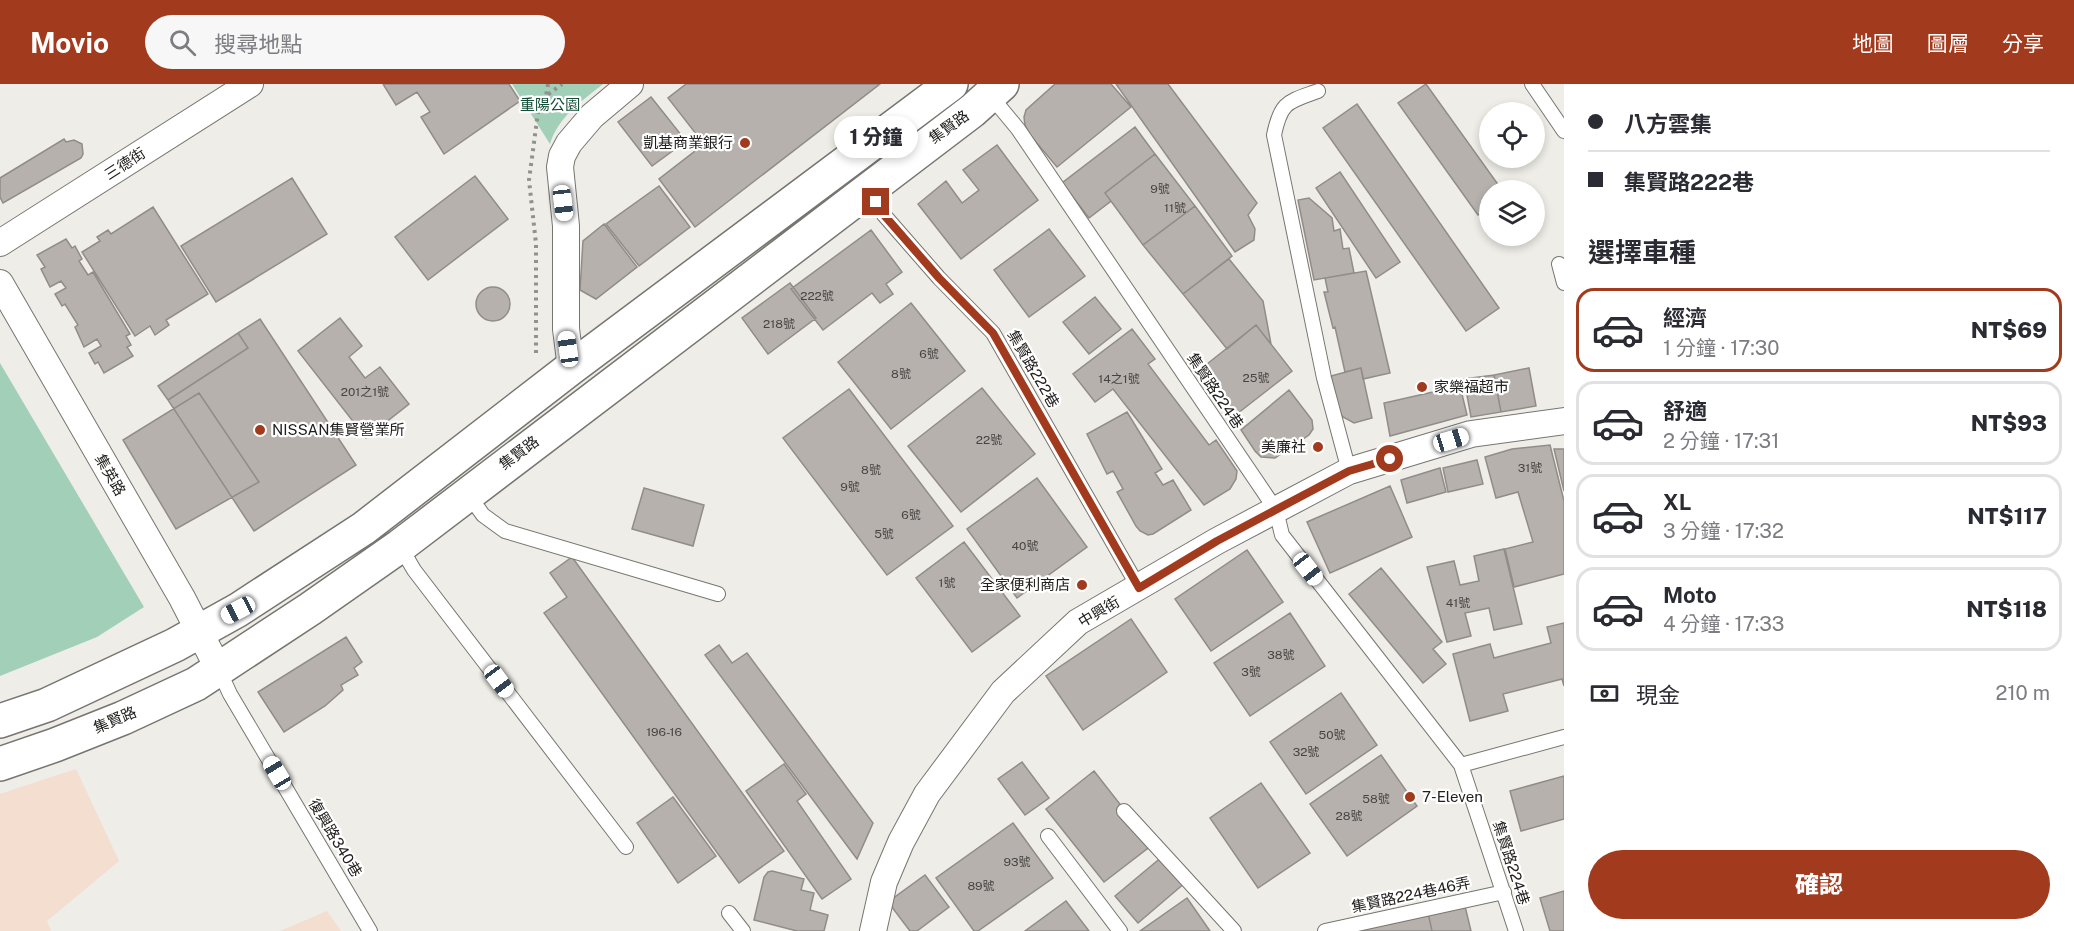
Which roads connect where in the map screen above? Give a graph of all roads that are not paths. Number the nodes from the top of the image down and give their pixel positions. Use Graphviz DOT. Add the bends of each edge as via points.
graph roads {
  1 [pos="630,84"];
  2 [pos="951,84"];
  3 [pos="1532,84"];
  4 [pos="241,86"];
  5 [pos="990,87"];
  6 [pos="1318,91"];
  7 [pos="1564,130"];
  8 [pos="868,189"];
  9 [pos="0,243"];
  10 [pos="1559,264"];
  11 [pos="1564,283"];
  12 [pos="0,284"];
  13 [pos="571,368"];
  14 [pos="1564,421"];
  15 [pos="1349,471"];
  16 [pos="467,493"];
  17 [pos="1276,510"];
  18 [pos="399,546"];
  19 [pos="1139,588"];
  20 [pos="718,594"];
  21 [pos="199,631"];
  22 [pos="218,668"];
  23 [pos="0,721"];
  24 [pos="1564,737"];
  25 [pos="0,764"];
  26 [pos="1461,765"];
  27 [pos="1124,811"];
  28 [pos="1048,836"];
  29 [pos="626,847"];
  30 [pos="1504,892"];
  31 [pos="729,913"];
  32 [pos="370,931"];
  33 [pos="743,931"];
  34 [pos="873,931"];
  35 [pos="1120,931"];
  36 [pos="1234,931"];
  37 [pos="1324,931"];
  38 [pos="1516,931"];
  1 -- 13 [label="street" via="592,116 562,156 566,329"];
  2 -- 13 [label="main road"];
  3 -- 7 [label="lane"];
  4 -- 9 [label="street, 三德街"];
  5 -- 8 [label="main road, 集賢路" via="972,111"];
  5 -- 17 [label="lane, 集賢路224巷"];
  6 -- 15 [label="lane" via="1288,102 1278,116 1274,135 1324,378"];
  8 -- 16 [label="main road, 集賢路"];
  8 -- 19 [label="lane, 集賢路222巷" via="884,215 993,333"];
  10 -- 11 [label="lane"];
  12 -- 21 [label="street, 集英路"];
  13 -- 21 [label="main road" via="364,528"];
  14 -- 15 [label="street, 中興街" via="1472,434"];
  15 -- 17 [label="street, 中興街"];
  16 -- 18 [label="main road, 集賢路"];
  16 -- 20 [label="lane" via="483,514 505,531"];
  17 -- 19 [label="street, 中興街"];
  17 -- 26 [label="lane, 集賢路224巷" via="1282,535"];
  18 -- 22 [label="main road, 集賢路"];
  18 -- 29 [label="lane"];
  19 -- 34 [label="street, 中興街" via="1078,622 1003,692 927,794 906,832 884,882"];
  21 -- 22 [label="street, 集英路"];
  21 -- 23 [label="main road" via="47,705"];
  22 -- 25 [label="main road, 集賢路" via="196,684 123,718"];
  22 -- 32 [label="lane, 復興路340巷"];
  24 -- 26 [label="lane"];
  26 -- 30 [label="lane, 集賢路224巷"];
  27 -- 36 [label="lane"];
  28 -- 35 [label="lane"];
  30 -- 37 [label="lane, 集賢路224巷46弄"];
  30 -- 38 [label="lane, 集賢路224巷"];
  31 -- 33 [label="lane"];
}
